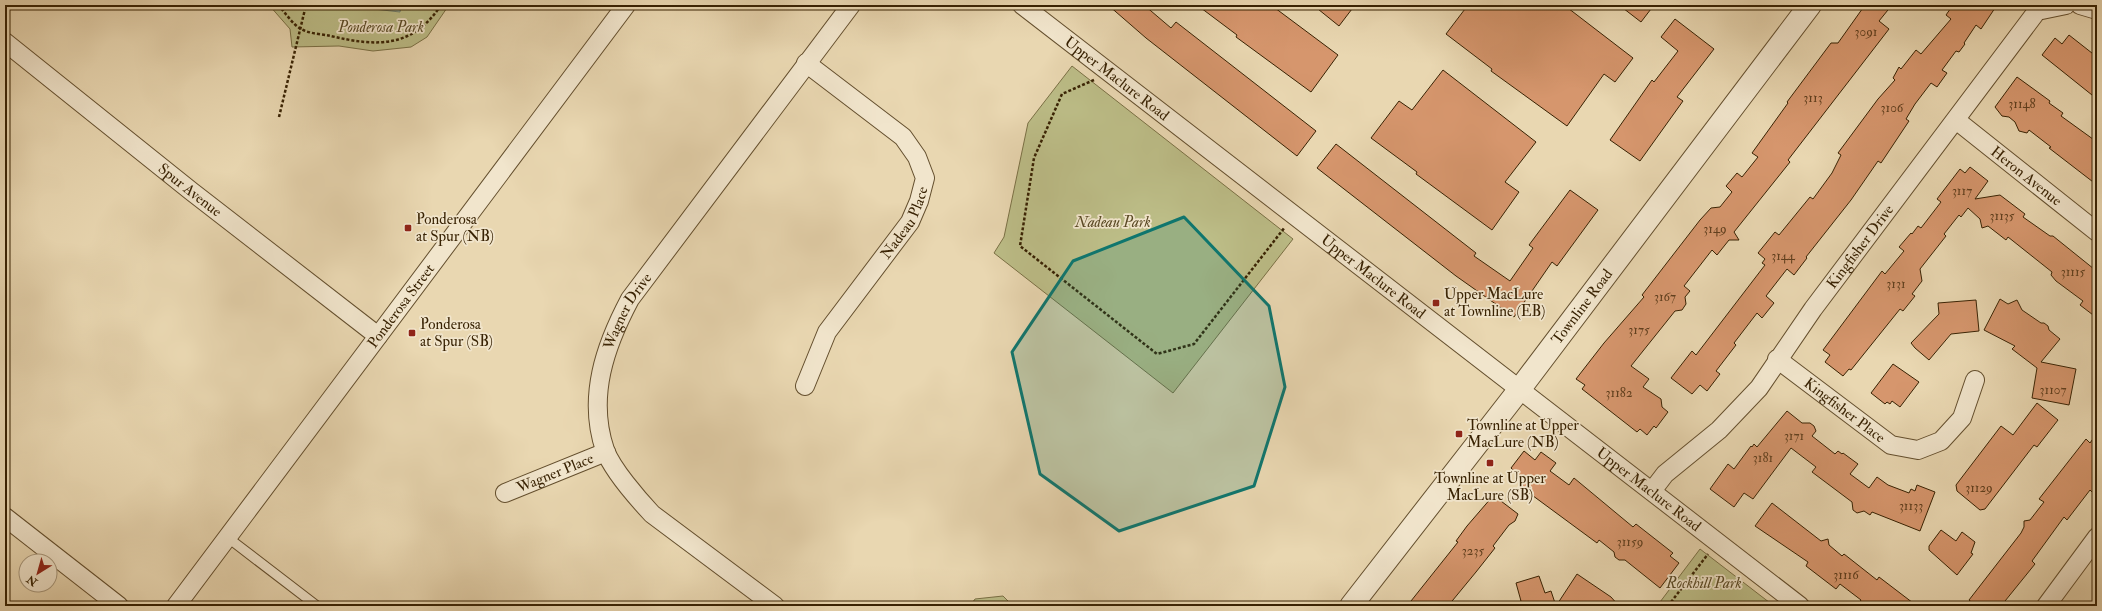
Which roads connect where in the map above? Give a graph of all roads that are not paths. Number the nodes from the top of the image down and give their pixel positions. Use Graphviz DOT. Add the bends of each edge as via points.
graph roads {
  1 [pos="626,5"];
  2 [pos="851,5"];
  3 [pos="1022,5"];
  4 [pos="1810,5"];
  5 [pos="2066,5"];
  6 [pos="2080,5"];
  7 [pos="2097,10"];
  8 [pos="5,42"];
  9 [pos="806,63"];
  10 [pos="1956,120"];
  11 [pos="2097,232"];
  12 [pos="378,336"];
  13 [pos="1777,360"];
  14 [pos="1975,380"];
  15 [pos="805,386"];
  16 [pos="1518,390"];
  17 [pos="606,452"];
  18 [pos="1652,491"];
  19 [pos="505,493"];
  20 [pos="5,517"];
  21 [pos="227,537"];
  22 [pos="2097,537"];
  23 [pos="120,606"];
  24 [pos="176,606"];
  25 [pos="317,606"];
  26 [pos="775,606"];
  27 [pos="1351,606"];
  28 [pos="1800,606"];
  29 [pos="2046,606"];
  1 -- 12 [label="street, Ponderosa Street"];
  2 -- 9 [label="street, Wagner Drive"];
  3 -- 16 [label="street, Upper Maclure Road"];
  4 -- 16 [label="street, Townline Road"];
  5 -- 10 [label="street, Kingfisher Drive" via="2037,11"];
  6 -- 7 [label="street"];
  8 -- 12 [label="street, Spur Avenue" via="184,186"];
  9 -- 15 [label="street, Nadeau Place" via="903,137 917,157 924,178 919,201 910,222 827,332"];
  9 -- 17 [label="street, Wagner Drive" via="630,299 616,326 605,352 598,400 599,427"];
  10 -- 11 [label="street, Heron Avenue"];
  10 -- 13 [label="street, Kingfisher Drive"];
  12 -- 21 [label="street, Ponderosa Street"];
  13 -- 14 [label="street, Kingfisher Place" via="1891,445 1918,450 1941,441 1962,418"];
  13 -- 18 [label="street, Kingfisher Drive" via="1759,388 1738,412 1665,474"];
  16 -- 18 [label="street, Upper Maclure Road"];
  16 -- 27 [label="street, Townline Road"];
  17 -- 19 [label="street, Wagner Place"];
  17 -- 26 [label="street, Wagner Drive" via="635,495 652,514"];
  18 -- 28 [label="street, Upper Maclure Road"];
  20 -- 23 [label="street"];
  21 -- 24 [label="street, Ponderosa Street"];
  21 -- 25 [label="lane"];
  22 -- 29 [label="street"];
}
